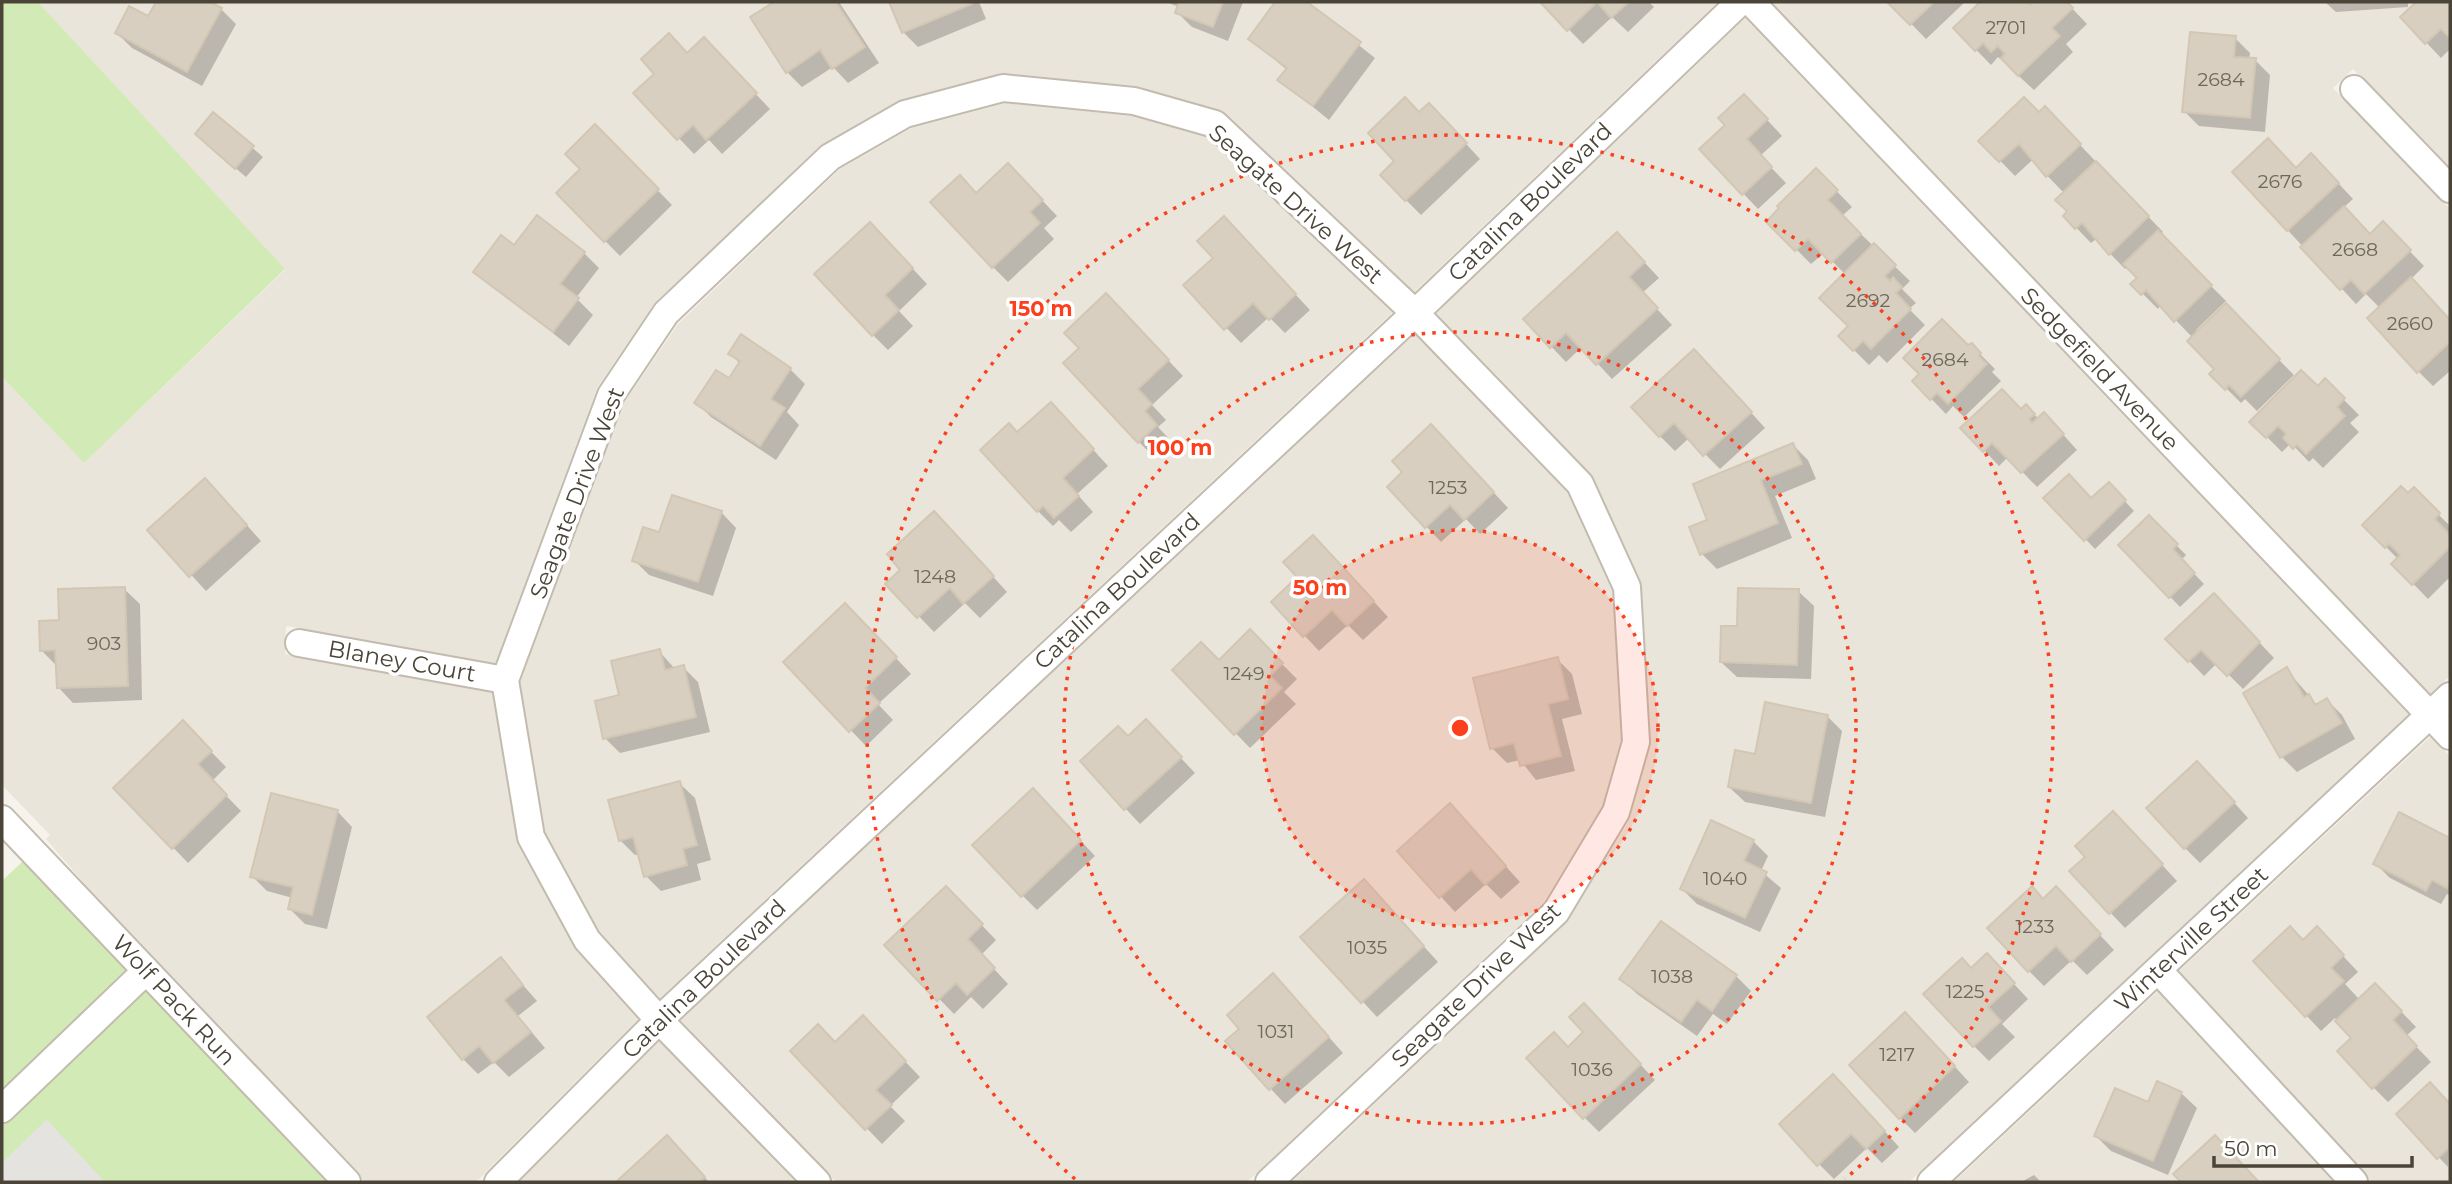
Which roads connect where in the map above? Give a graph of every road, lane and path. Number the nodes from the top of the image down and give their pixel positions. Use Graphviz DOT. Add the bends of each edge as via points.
graph roads {
  1 [pos="1740,2"];
  2 [pos="1751,2"];
  3 [pos="2354,89"];
  4 [pos="2450,189"];
  5 [pos="1415,313"];
  6 [pos="299,643"];
  7 [pos="505,680"];
  8 [pos="2450,696"];
  9 [pos="2430,716"];
  10 [pos="2450,736"];
  11 [pos="2,818"];
  12 [pos="2158,970"];
  13 [pos="146,971"];
  14 [pos="659,1020"];
  15 [pos="2,1109"];
  16 [pos="347,1182"];
  17 [pos="498,1182"];
  18 [pos="817,1182"];
  19 [pos="1269,1182"];
  20 [pos="1931,1182"];
  21 [pos="2354,1182"];
  1 -- 5 [label="street, Catalina Boulevard"];
  2 -- 9 [label="street, Sedgefield Avenue"];
  3 -- 4 [label="street"];
  5 -- 7 [label="street, Seagate Drive West" via="1215,124 1134,101 1003,88 905,114 830,157 666,313 611,395"];
  5 -- 14 [label="street, Catalina Boulevard"];
  5 -- 19 [label="street, Seagate Drive West" via="1580,484 1627,587 1636,742 1616,812 1556,912"];
  6 -- 7 [label="street, Blaney Court"];
  7 -- 14 [label="street, Seagate Drive West" via="531,836 587,940"];
  8 -- 9 [label="street, Winterville Street"];
  9 -- 10 [label="street, Sedgefield Avenue"];
  9 -- 12 [label="street, Winterville Street"];
  11 -- 13 [label="street, Wolf Pack Run"];
  12 -- 20 [label="street, Winterville Street"];
  12 -- 21 [label="street"];
  13 -- 15 [label="street"];
  13 -- 16 [label="street, Wolf Pack Run"];
  14 -- 17 [label="street, Catalina Boulevard"];
  14 -- 18 [label="street, Seagate Drive West"];
}
